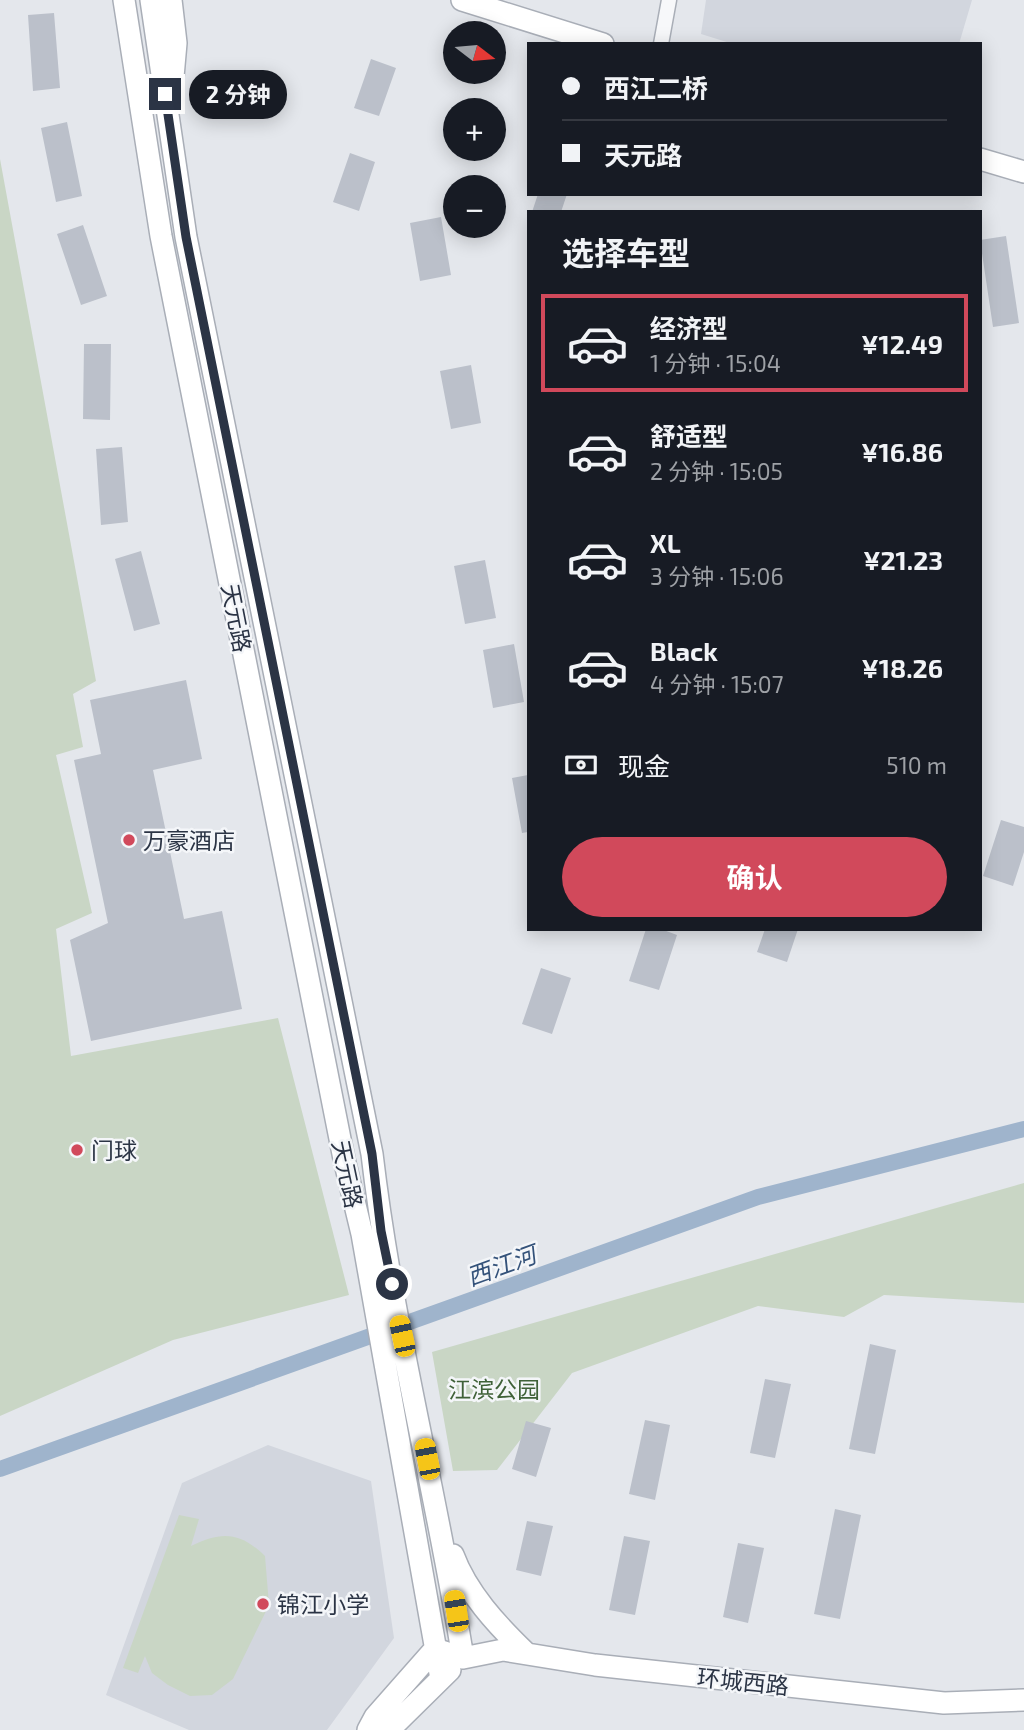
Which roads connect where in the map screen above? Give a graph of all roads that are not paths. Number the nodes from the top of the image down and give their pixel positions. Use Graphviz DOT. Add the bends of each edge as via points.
graph roads {
  1 [pos="112,0"];
  2 [pos="124,0"];
  3 [pos="151,0"];
  4 [pos="171,0"];
  5 [pos="462,0"];
  6 [pos="669,0"];
  7 [pos="597,42"];
  8 [pos="661,42"];
  9 [pos="136,74"];
  10 [pos="168,118"];
  11 [pos="982,160"];
  12 [pos="1024,172"];
  13 [pos="371,1233"];
  14 [pos="435,1502"];
  15 [pos="435,1649"];
  16 [pos="526,1653"];
  17 [pos="463,1658"];
  18 [pos="441,1679"];
  19 [pos="1024,1700"];
  20 [pos="368,1730"];
  21 [pos="389,1730"];
  1 -- 9 [label="main road" via="118,47"];
  2 -- 9 [label="main road, 天元路"];
  3 -- 10 [label="main road, 天元路"];
  4 -- 10 [label="main road" via="176,43"];
  5 -- 7 [label="main road"];
  6 -- 8 [label="street"];
  9 -- 13 [label="main road, 天元路" via="164,250 344,1159"];
  10 -- 13 [label="main road, 天元路" via="186,237 372,1154"];
  11 -- 12 [label="main road"];
  13 -- 14 [label="main road" via="418,1415"];
  13 -- 15 [label="main road" via="395,1418"];
  14 -- 16 [label="main road" via="457,1567 492,1620"];
  14 -- 17 [label="main road"];
  15 -- 17 [label="main road"];
  15 -- 18 [label="main road"];
  15 -- 20 [label="main road"];
  16 -- 17 [label="main road, 环城西路" via="503,1650"];
  16 -- 19 [label="main road, 环城西路" via="595,1665 944,1703"];
  17 -- 18 [label="main road"];
  18 -- 21 [label="main road"];
}
